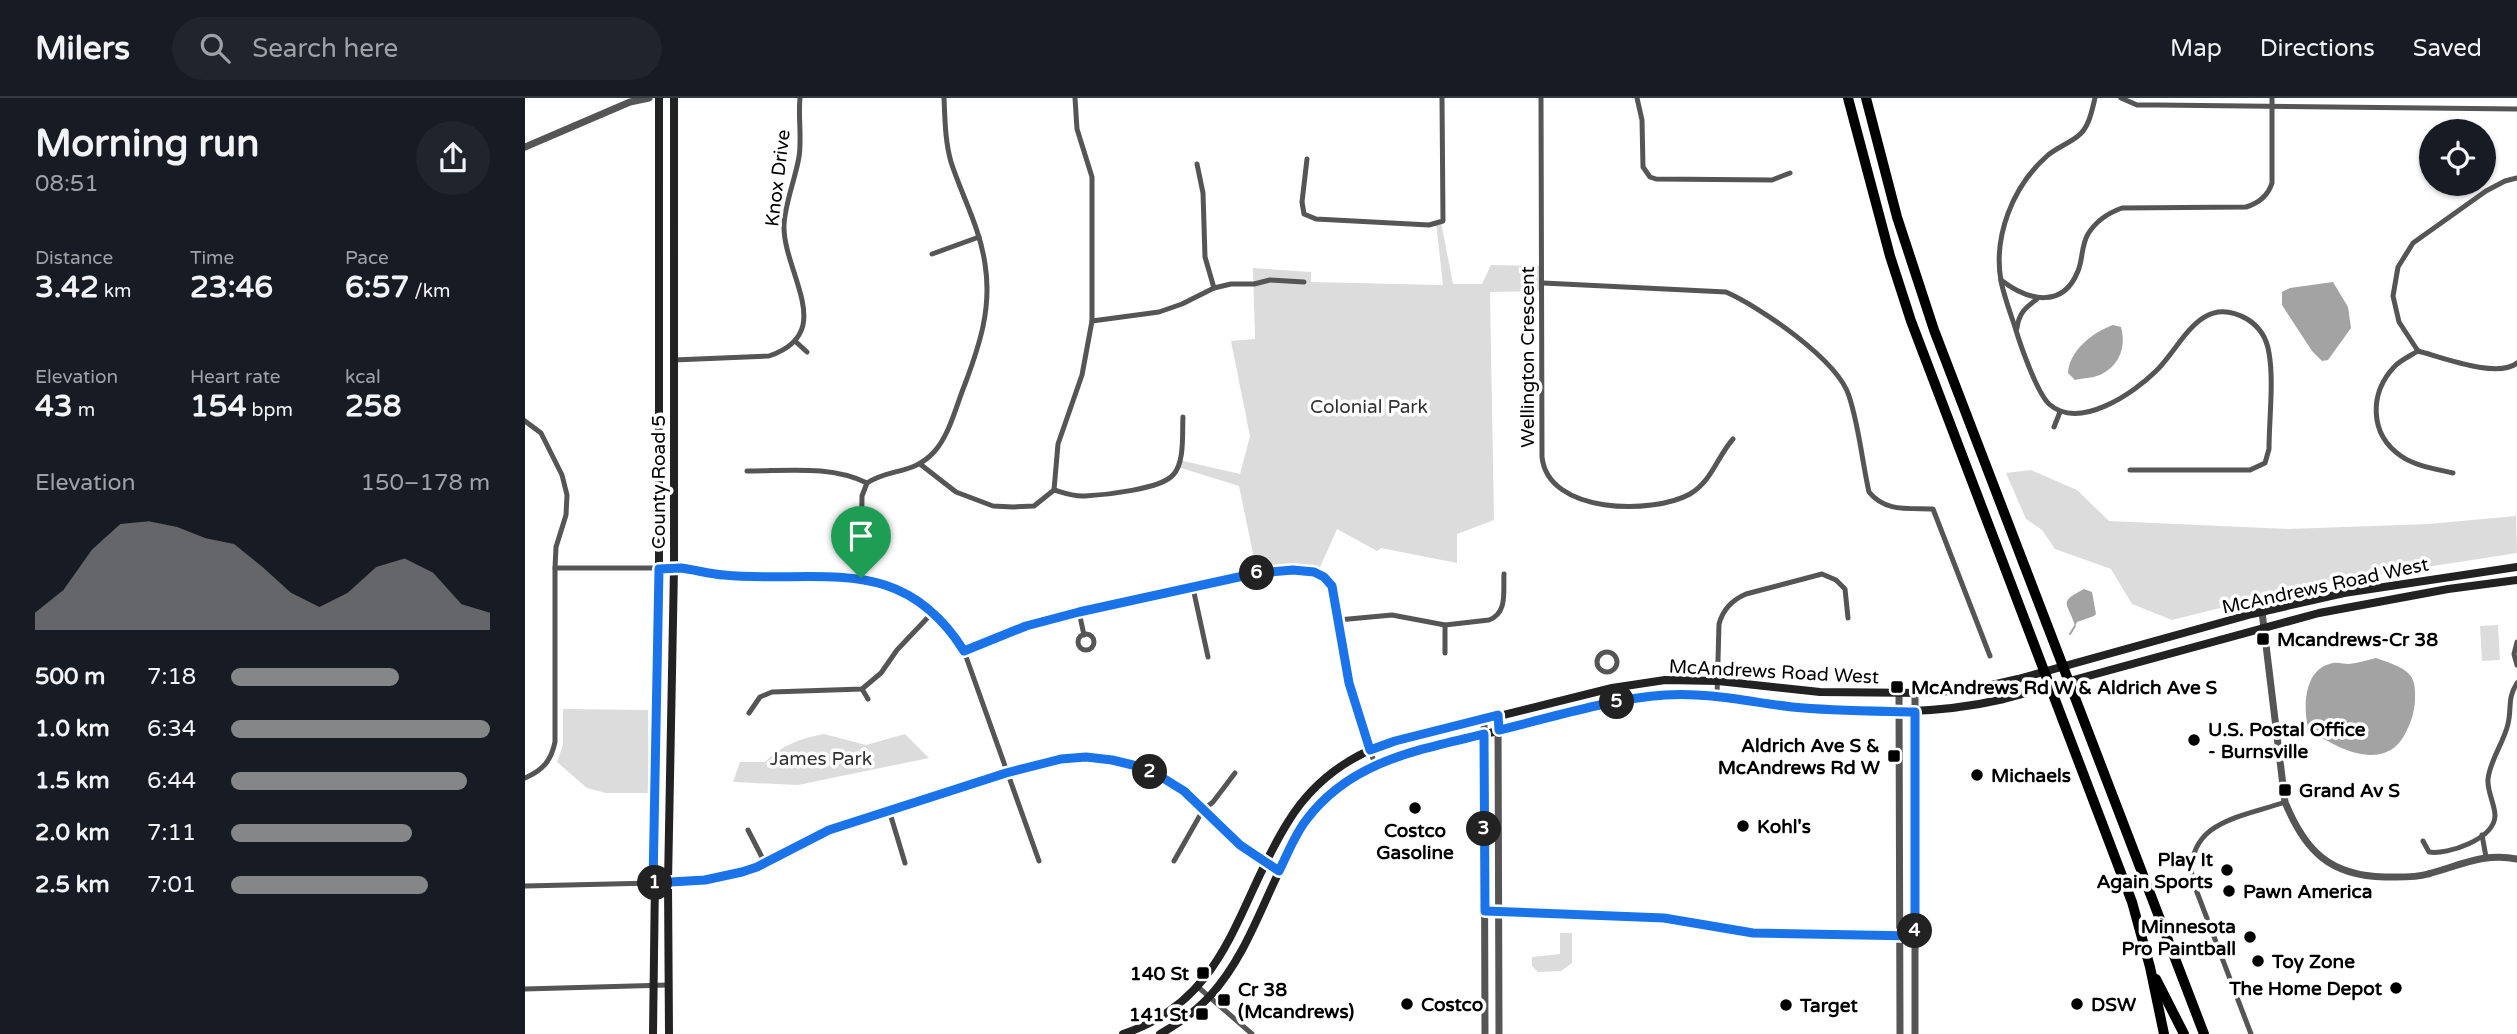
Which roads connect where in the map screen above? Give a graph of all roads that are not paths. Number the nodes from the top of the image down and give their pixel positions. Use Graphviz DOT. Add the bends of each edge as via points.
graph roads {
  1 [pos="649,98"];
  2 [pos="659,98"];
  3 [pos="674,98"];
  4 [pos="800,98"];
  5 [pos="944,98"];
  6 [pos="1075,98"];
  7 [pos="1442,98"];
  8 [pos="1541,98"];
  9 [pos="1637,98"];
  10 [pos="1848,98"];
  11 [pos="1866,98"];
  12 [pos="2095,98"];
  13 [pos="2121,98"];
  14 [pos="2157,98"];
  15 [pos="2272,98"];
  16 [pos="2158,105"];
  17 [pos="2273,107"];
  18 [pos="2517,109"];
  19 [pos="525,147"];
  20 [pos="1307,159"];
  21 [pos="1197,164"];
  22 [pos="1790,173"];
  23 [pos="2517,178"];
  24 [pos="979,237"];
  25 [pos="932,254"];
  26 [pos="2001,280"];
  27 [pos="1304,282"];
  28 [pos="1543,283"];
  29 [pos="1214,288"];
  30 [pos="2037,299"];
  31 [pos="1092,320"];
  32 [pos="2016,331"];
  33 [pos="795,341"];
  34 [pos="2418,351"];
  35 [pos="807,352"];
  36 [pos="674,360"];
  37 [pos="2517,363"];
  38 [pos="2060,412"];
  39 [pos="1183,417"];
  40 [pos="525,421"];
  41 [pos="2054,427"];
  42 [pos="1734,439"];
  43 [pos="920,464"];
  44 [pos="2130,470"];
  45 [pos="747,471"];
  46 [pos="2453,473"];
  47 [pos="867,483"];
  48 [pos="1054,490"];
  49 [pos="2517,567"];
  50 [pos="555,568"];
  51 [pos="674,568"];
  52 [pos="659,569"];
  53 [pos="1504,574"];
  54 [pos="861,578"];
  55 [pos="2517,580"];
  56 [pos="1193,588"];
  57 [pos="933,612"];
  58 [pos="1079,612"];
  59 [pos="2262,612"];
  60 [pos="1848,618"];
  61 [pos="1338,621"];
  62 [pos="1445,625"];
  63 [pos="2265,628"];
  64 [pos="1084,635"];
  65 [pos="2517,642"];
  66 [pos="964,651"];
  67 [pos="1445,653"];
  68 [pos="1990,656"];
  69 [pos="1208,657"];
  70 [pos="2517,665"];
  71 [pos="1609,672"];
  72 [pos="1718,681"];
  73 [pos="2517,682"];
  74 [pos="1612,688"];
  75 [pos="862,689"];
  76 [pos="1899,693"];
  77 [pos="1915,693"];
  78 [pos="1717,696"];
  79 [pos="868,699"];
  80 [pos="1899,711"];
  81 [pos="1915,712"];
  82 [pos="749,713"];
  83 [pos="1498,715"];
  84 [pos="1483,719"];
  85 [pos="1499,730"];
  86 [pos="1484,734"];
  87 [pos="1370,750"];
  88 [pos="1375,765"];
  89 [pos="1006,773"];
  90 [pos="1235,773"];
  91 [pos="525,778"];
  92 [pos="2285,803"];
  93 [pos="889,810"];
  94 [pos="1203,810"];
  95 [pos="748,830"];
  96 [pos="2482,835"];
  97 [pos="2423,841"];
  98 [pos="2486,857"];
  99 [pos="2517,859"];
  100 [pos="1039,861"];
  101 [pos="1174,861"];
  102 [pos="765,863"];
  103 [pos="905,863"];
  104 [pos="1266,864"];
  105 [pos="1279,871"];
  106 [pos="668,882"];
  107 [pos="653,883"];
  108 [pos="525,886"];
  109 [pos="1485,911"];
  110 [pos="1499,912"];
  111 [pos="1900,935"];
  112 [pos="1915,936"];
  113 [pos="2150,967"];
  114 [pos="668,985"];
  115 [pos="653,986"];
  116 [pos="1198,987"];
  117 [pos="525,989"];
  118 [pos="1210,996"];
  119 [pos="653,1034"];
  120 [pos="669,1034"];
  121 [pos="1123,1034"];
  122 [pos="1160,1034"];
  123 [pos="1252,1034"];
  124 [pos="1485,1034"];
  125 [pos="1499,1034"];
  126 [pos="1900,1034"];
  127 [pos="1915,1034"];
  128 [pos="2164,1034"];
  129 [pos="2184,1034"];
  130 [pos="2204,1034"];
  131 [pos="2251,1034"];
  1 -- 19 [label="street"];
  2 -- 52 [label="main road, County Road 5"];
  3 -- 36 [label="main road, County Road 5"];
  4 -- 33 [label="street, Knox Drive" via="799,155 784,225 804,311 803,327"];
  5 -- 24 [label="street" via="950,160"];
  6 -- 31 [label="street" via="1077,129 1092,177"];
  7 -- 20 [label="street" via="1443,221 1429,225 1316,219 1304,214"];
  8 -- 28 [label="street, Wellington Crescent"];
  9 -- 22 [label="street" via="1643,167 1650,177 1772,180"];
  10 -- 113 [label="highway" via="1911,321 2132,902"];
  11 -- 130 [label="highway" via="1897,217 1934,330"];
  12 -- 26 [label="street" via="2084,130 2046,157 2016,194 2003,230"];
  13 -- 16 [label="street" via="2137,105"];
  14 -- 16 [label="street"];
  15 -- 17 [label="street"];
  16 -- 17 [label="street"];
  17 -- 18 [label="street"];
  17 -- 30 [label="street" via="2272,183 2260,201 2246,207 2114,211 2089,232 2073,283 2064,292"];
  21 -- 29 [label="street" via="1205,257"];
  23 -- 34 [label="street" via="2486,191 2413,243 2398,267 2393,296 2396,309"];
  24 -- 25 [label="street"];
  24 -- 43 [label="street" via="987,291 981,341 945,436"];
  26 -- 30 [label="street"];
  26 -- 32 [label="street"];
  27 -- 29 [label="street" via="1270,280"];
  28 -- 42 [label="street, Wellington Crescent" via="1542,457 1552,481 1599,505 1665,502 1699,487"];
  28 -- 68 [label="street" via="1726,292 1746,301 1825,360 1849,394 1868,492 1888,508 1933,509"];
  29 -- 31 [label="street" via="1159,312"];
  30 -- 32 [label="street" via="2018,317"];
  31 -- 48 [label="street" via="1082,375 1058,444"];
  32 -- 38 [label="street" via="2042,396"];
  33 -- 35 [label="street"];
  33 -- 36 [label="street" via="769,356"];
  34 -- 37 [label="street" via="2492,369"];
  34 -- 46 [label="street" via="2382,382 2375,404 2377,425 2386,443 2401,456"];
  36 -- 51 [label="main road, County Road 5"];
  38 -- 41 [label="street"];
  38 -- 44 [label="street" via="2083,414 2132,391 2158,370 2188,329 2204,317 2230,313 2254,324 2266,339 2270,356 2265,463 2250,470"];
  39 -- 48 [label="street" via="1179,464 1165,482 1084,496"];
  40 -- 50 [label="street" via="541,433 567,495"];
  43 -- 47 [label="street"];
  43 -- 48 [label="street" via="956,492 993,506 1034,506"];
  45 -- 47 [label="street" via="837,471"];
  47 -- 54 [label="street" via="862,496"];
  49 -- 59 [label="main road, McAndrews Road West" via="2344,593"];
  50 -- 52 [label="street"];
  50 -- 91 [label="street" via="555,742 552,757 541,770"];
  51 -- 52 [label="street"];
  51 -- 54 [label="street" via="723,575"];
  51 -- 106 [label="main road, County Road 5"];
  52 -- 107 [label="main road, County Road 5"];
  53 -- 62 [label="street" via="1503,607 1496,618"];
  54 -- 57 [label="street" via="899,589"];
  55 -- 63 [label="main road, McAndrews Road West" via="2364,604"];
  56 -- 58 [label="street"];
  56 -- 61 [label="street" via="1269,571 1314,572 1332,586"];
  56 -- 69 [label="street"];
  57 -- 66 [label="street"];
  57 -- 75 [label="street"];
  58 -- 64 [label="street"];
  58 -- 66 [label="street" via="1026,626"];
  59 -- 63 [label="street"];
  59 -- 77 [label="main road, McAndrews Road West" via="2018,679 1974,689"];
  60 -- 72 [label="street" via="1845,589 1822,574 1735,599 1719,624"];
  61 -- 62 [label="street" via="1392,615"];
  61 -- 87 [label="street" via="1349,683"];
  62 -- 67 [label="street"];
  63 -- 81 [label="main road, McAndrews Road West" via="1975,706"];
  63 -- 92 [label="street"];
  65 -- 70 [label="street"];
  66 -- 89 [label="street"];
  71 -- 74 [label="street"];
  72 -- 74 [label="main road, McAndrews Road West" via="1665,680"];
  72 -- 76 [label="main road, McAndrews Road West" via="1820,692"];
  72 -- 78 [label="street"];
  73 -- 96 [label="street" via="2509,699 2509,722 2489,775 2494,820"];
  74 -- 83 [label="main road, McAndrews Road West"];
  75 -- 79 [label="street"];
  75 -- 82 [label="street" via="772,692 759,697"];
  76 -- 77 [label="main road, McAndrews Road West"];
  76 -- 80 [label="street"];
  77 -- 81 [label="street"];
  78 -- 80 [label="main road, McAndrews Road West" via="1822,709"];
  78 -- 85 [label="main road, McAndrews Road West" via="1639,698"];
  80 -- 81 [label="main road, McAndrews Road West"];
  80 -- 111 [label="street"];
  81 -- 112 [label="street"];
  83 -- 84 [label="main road, McAndrews Road West"];
  83 -- 85 [label="street"];
  84 -- 86 [label="street"];
  84 -- 87 [label="main road, McAndrews Road West"];
  85 -- 86 [label="main road, McAndrews Road West"];
  85 -- 110 [label="street"];
  86 -- 88 [label="main road, McAndrews Road West"];
  86 -- 109 [label="street"];
  87 -- 88 [label="street"];
  87 -- 104 [label="main road, McAndrews Road West" via="1331,774 1307,797 1288,821"];
  88 -- 105 [label="main road, McAndrews Road West" via="1339,786 1317,807"];
  89 -- 93 [label="street"];
  89 -- 94 [label="street" via="1061,759 1112,760 1163,778"];
  89 -- 100 [label="street"];
  90 -- 94 [label="street"];
  92 -- 98 [label="street" via="2309,847 2344,871 2378,877 2421,876"];
  92 -- 131 [label="street" via="2216,825 2194,850 2191,865 2192,880"];
  93 -- 102 [label="street" via="829,830"];
  93 -- 103 [label="street"];
  94 -- 101 [label="street"];
  94 -- 104 [label="street"];
  95 -- 102 [label="street"];
  96 -- 97 [label="street" via="2440,853 2430,852"];
  96 -- 98 [label="street"];
  98 -- 99 [label="street"];
  102 -- 106 [label="street" via="727,876"];
  104 -- 105 [label="street"];
  104 -- 116 [label="main road, McAndrews Road West" via="1225,948"];
  105 -- 118 [label="main road, McAndrews Road West" via="1236,959"];
  106 -- 107 [label="street"];
  106 -- 114 [label="main road, County Road 5"];
  107 -- 108 [label="street"];
  107 -- 115 [label="main road, County Road 5"];
  109 -- 110 [label="street"];
  109 -- 124 [label="street"];
  110 -- 111 [label="street" via="1664,918 1753,933"];
  110 -- 125 [label="street"];
  111 -- 112 [label="street"];
  111 -- 126 [label="street"];
  112 -- 127 [label="street"];
  113 -- 128 [label="highway"];
  113 -- 129 [label="highway"];
  114 -- 115 [label="street"];
  114 -- 120 [label="main road, County Road 5"];
  115 -- 117 [label="street"];
  115 -- 119 [label="main road, County Road 5"];
  116 -- 118 [label="street"];
  116 -- 121 [label="main road, McAndrews Road West" via="1166,1013"];
  118 -- 122 [label="main road, McAndrews Road West"];
  118 -- 123 [label="street"];
}
